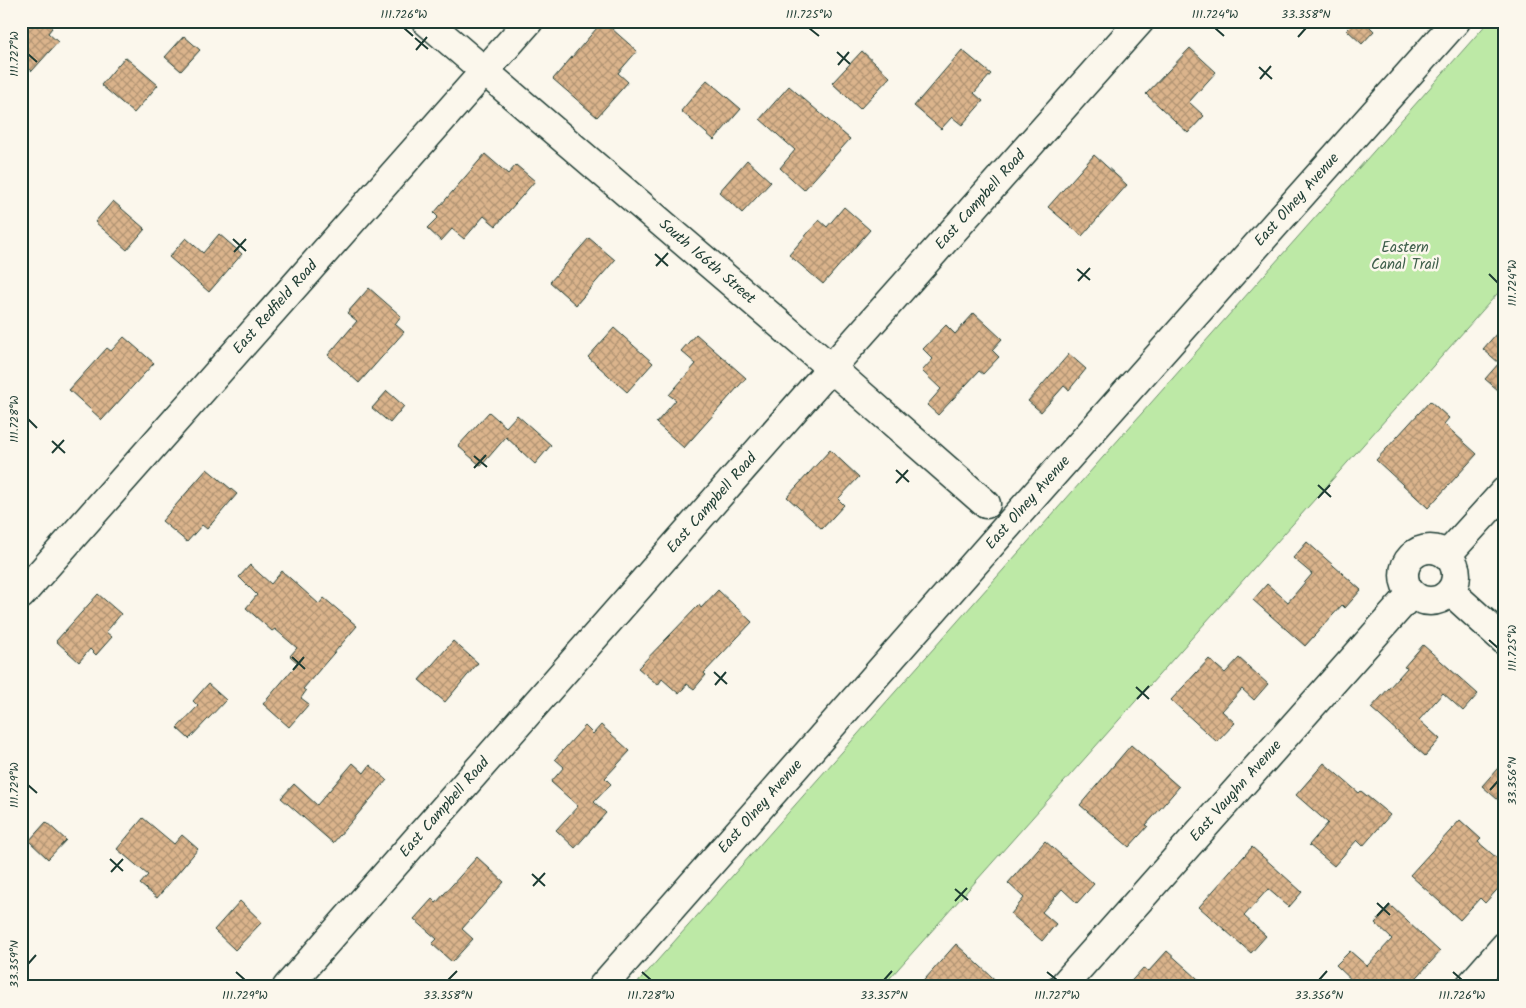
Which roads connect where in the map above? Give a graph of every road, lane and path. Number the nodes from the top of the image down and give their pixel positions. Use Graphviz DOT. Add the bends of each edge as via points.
graph roads {
  1 [pos="426,21"];
  2 [pos="529,21"];
  3 [pos="1140,21"];
  4 [pos="1456,21"];
  5 [pos="484,71"];
  6 [pos="831,368"];
  7 [pos="1505,491"];
  8 [pos="986,504"];
  9 [pos="1447,556"];
  10 [pos="1451,592"];
  11 [pos="1411,594"];
  12 [pos="21,595"];
  13 [pos="1505,641"];
  14 [pos="1505,946"];
  15 [pos="287,987"];
  16 [pos="602,987"];
  17 [pos="1062,987"];
  18 [pos="1469,987"];
  1 -- 5 [label="street, South 166th Street"];
  2 -- 5 [label="street, East Redfield Road"];
  3 -- 6 [label="street, East Campbell Road"];
  4 -- 16 [label="street, East Olney Avenue"];
  5 -- 6 [label="street, South 166th Street"];
  5 -- 12 [label="street, East Redfield Road"];
  6 -- 8 [label="street, South 166th Street"];
  6 -- 15 [label="street, East Campbell Road"];
  7 -- 9 [label="street"];
  9 -- 10 [label="street" via="1456,569"];
  9 -- 11 [label="street" via="1428,549 1408,561 1404,578"];
  10 -- 11 [label="street" via="1431,602"];
  10 -- 13 [label="street"];
  11 -- 17 [label="street, East Vaughn Avenue"];
  14 -- 18 [label="street"];
}
